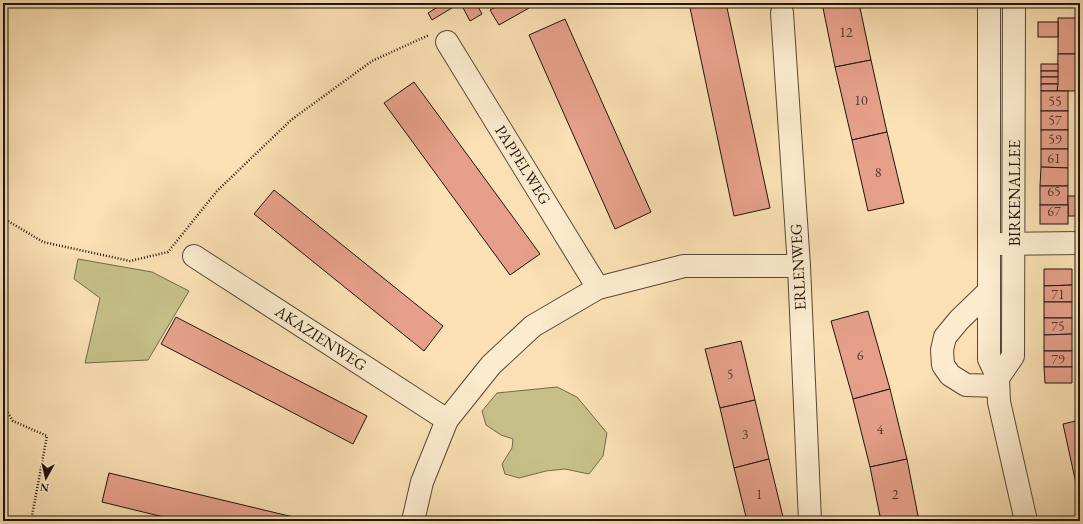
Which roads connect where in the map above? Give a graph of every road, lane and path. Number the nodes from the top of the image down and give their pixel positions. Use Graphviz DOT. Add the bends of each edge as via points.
graph roads {
  1 [pos="989,3"];
  2 [pos="1014,3"];
  3 [pos="782,13"];
  4 [pos="448,42"];
  5 [pos="3,218"];
  6 [pos="1080,243"];
  7 [pos="989,244"];
  8 [pos="1014,244"];
  9 [pos="194,256"];
  10 [pos="799,266"];
  11 [pos="598,288"];
  12 [pos="988,291"];
  13 [pos="998,382"];
  14 [pos="3,405"];
  15 [pos="447,420"];
  16 [pos="31,521"];
  17 [pos="413,521"];
  18 [pos="810,521"];
  19 [pos="1026,521"];
  1 -- 7 [label="street, BIRKENALLEE"];
  2 -- 8 [label="street, BIRKENALLEE"];
  3 -- 10 [label="street, ERLENWEG"];
  4 -- 5 [label="path" via="440,30 372,61 291,120 217,191 168,252 130,261 43,242"];
  4 -- 11 [label="street, PAPPELWEG"];
  6 -- 8 [label="street"];
  7 -- 8 [label="street"];
  7 -- 12 [label="street, BIRKENALLEE"];
  8 -- 13 [label="street, BIRKENALLEE" via="1013,356"];
  9 -- 15 [label="street, AKAZIENWEG"];
  10 -- 11 [label="street" via="684,266"];
  10 -- 18 [label="street, ERLENWEG"];
  11 -- 15 [label="street" via="533,326 492,365"];
  12 -- 13 [label="street, BIRKENALLEE" via="989,359"];
  12 -- 13 [label="street" via="945,337 942,350 943,365 950,375 966,386"];
  13 -- 19 [label="street, BIRKENALLEE" via="999,402"];
  14 -- 16 [label="path" via="13,421 47,436"];
  15 -- 17 [label="street" via="422,482"];
}
